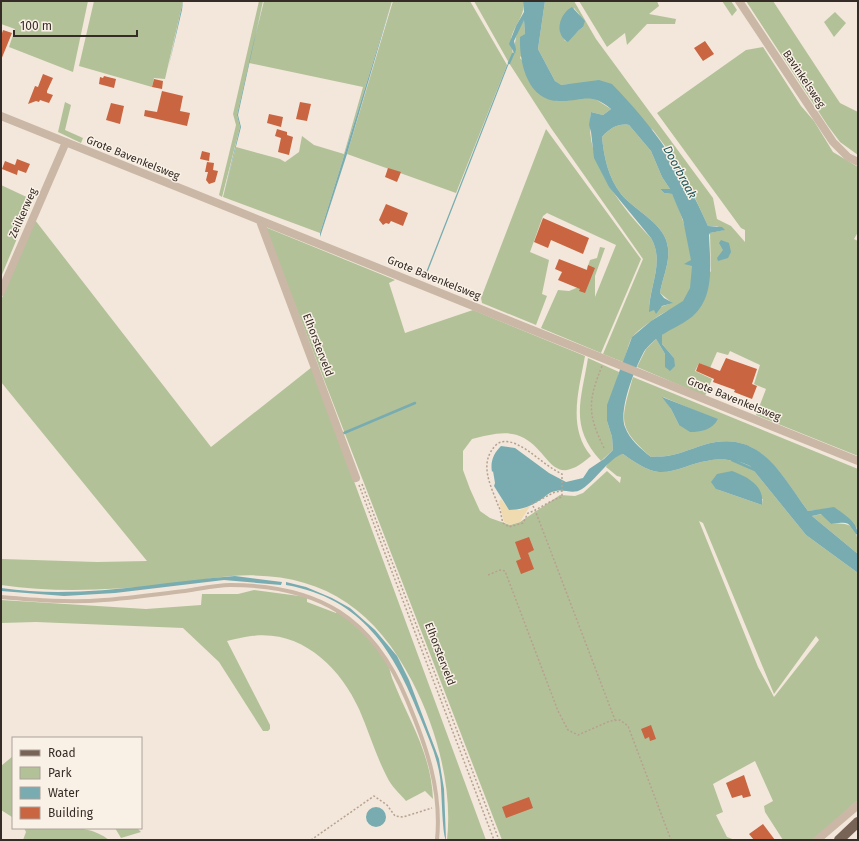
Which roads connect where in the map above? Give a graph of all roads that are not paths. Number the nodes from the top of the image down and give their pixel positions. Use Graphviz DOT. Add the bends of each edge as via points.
graph roads {
  1 [pos="739,1"];
  2 [pos="1,116"];
  3 [pos="66,142"];
  4 [pos="858,162"];
  5 [pos="260,221"];
  6 [pos="1,292"];
  7 [pos="858,461"];
  8 [pos="356,478"];
  9 [pos="1,597"];
  10 [pos="858,805"];
  11 [pos="858,822"];
  12 [pos="437,840"];
  13 [pos="817,840"];
  14 [pos="839,840"];
  1 -- 4 [label="street, Bavinkelsweg" via="833,142 848,157"];
  2 -- 3 [label="street, Grote Bavenkelsweg"];
  3 -- 5 [label="street, Grote Bavenkelsweg"];
  3 -- 6 [label="street, Zeilkerweg"];
  5 -- 7 [label="street, Grote Bavenkelsweg"];
  5 -- 8 [label="street, Elhorsterveld"];
  9 -- 12 [label="lane" via="34,600 102,600 229,585 277,589 317,599 337,609 367,634 390,664 423,738 438,806"];
  10 -- 13 [label="street"];
  11 -- 14 [label="main road"];
}
